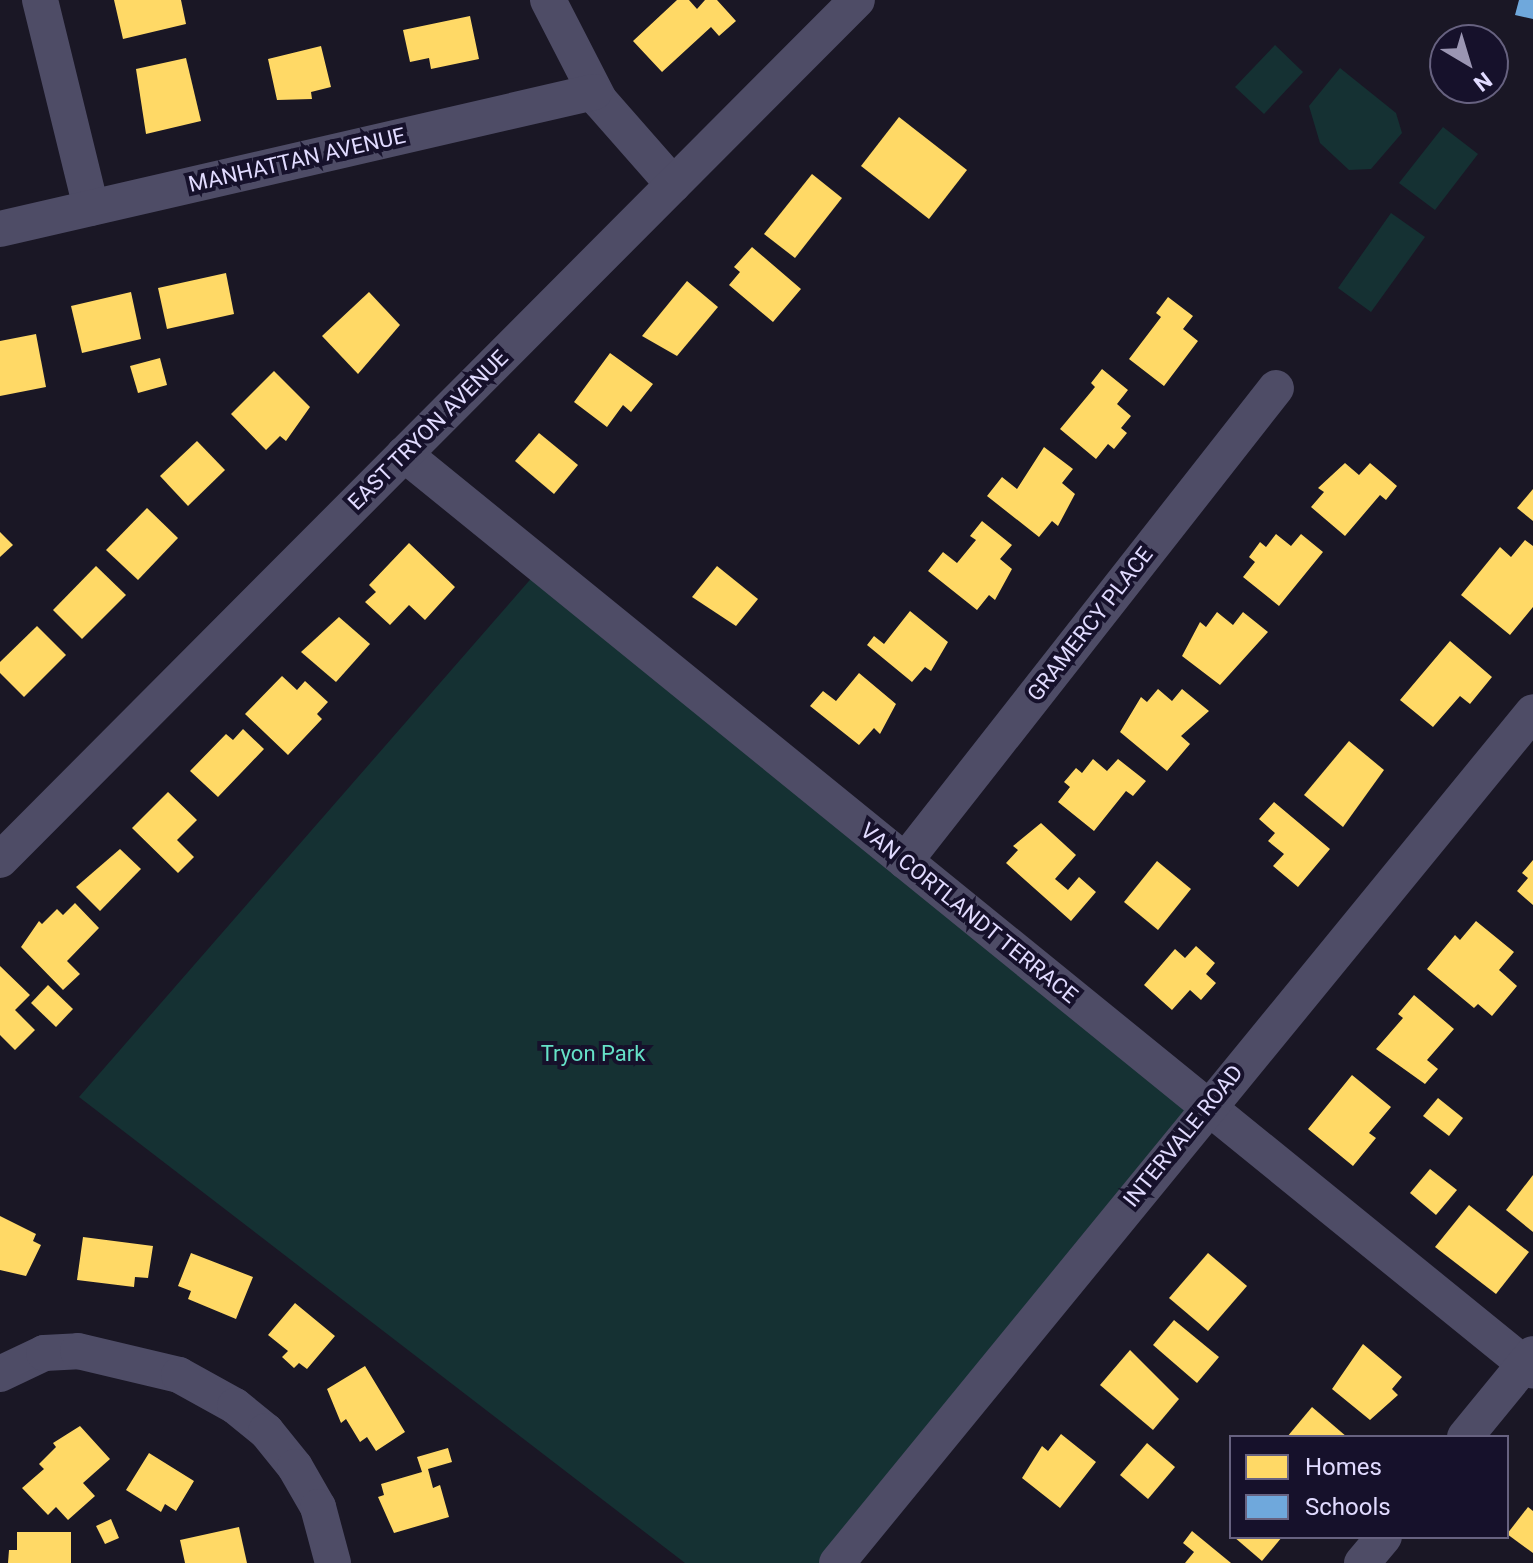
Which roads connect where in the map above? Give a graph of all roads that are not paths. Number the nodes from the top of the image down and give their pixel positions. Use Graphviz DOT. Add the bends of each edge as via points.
graph roads {
  1 [pos="40,0"];
  2 [pos="548,0"];
  3 [pos="857,0"];
  4 [pos="594,92"];
  5 [pos="673,184"];
  6 [pos="91,208"];
  7 [pos="0,229"];
  8 [pos="1276,388"];
  9 [pos="404,454"];
  10 [pos="1533,712"];
  11 [pos="0,860"];
  12 [pos="905,861"];
  13 [pos="1207,1106"];
  14 [pos="1530,1363"];
  15 [pos="0,1374"];
  16 [pos="1467,1435"];
  17 [pos="1382,1539"];
  18 [pos="333,1563"];
  19 [pos="837,1563"];
  20 [pos="1362,1563"];
  1 -- 6 [label="street"];
  2 -- 4 [label="street"];
  3 -- 5 [label="street, EAST TRYON AVENUE"];
  4 -- 5 [label="street"];
  4 -- 6 [label="street, MANHATTAN AVENUE"];
  5 -- 9 [label="street, EAST TRYON AVENUE"];
  6 -- 7 [label="street, MANHATTAN AVENUE"];
  8 -- 12 [label="street, GRAMERCY PLACE"];
  9 -- 11 [label="street, EAST TRYON AVENUE"];
  9 -- 12 [label="street, VAN CORTLANDT TERRACE"];
  10 -- 13 [label="street, INTERVALE ROAD"];
  12 -- 13 [label="street, VAN CORTLANDT TERRACE"];
  13 -- 14 [label="street, VAN CORTLANDT TERRACE"];
  13 -- 19 [label="street, INTERVALE ROAD"];
  14 -- 16 [label="street"];
  15 -- 18 [label="street" via="44,1353 78,1351 179,1375 235,1406 266,1431 295,1467 318,1507"];
  17 -- 20 [label="street"];
}
